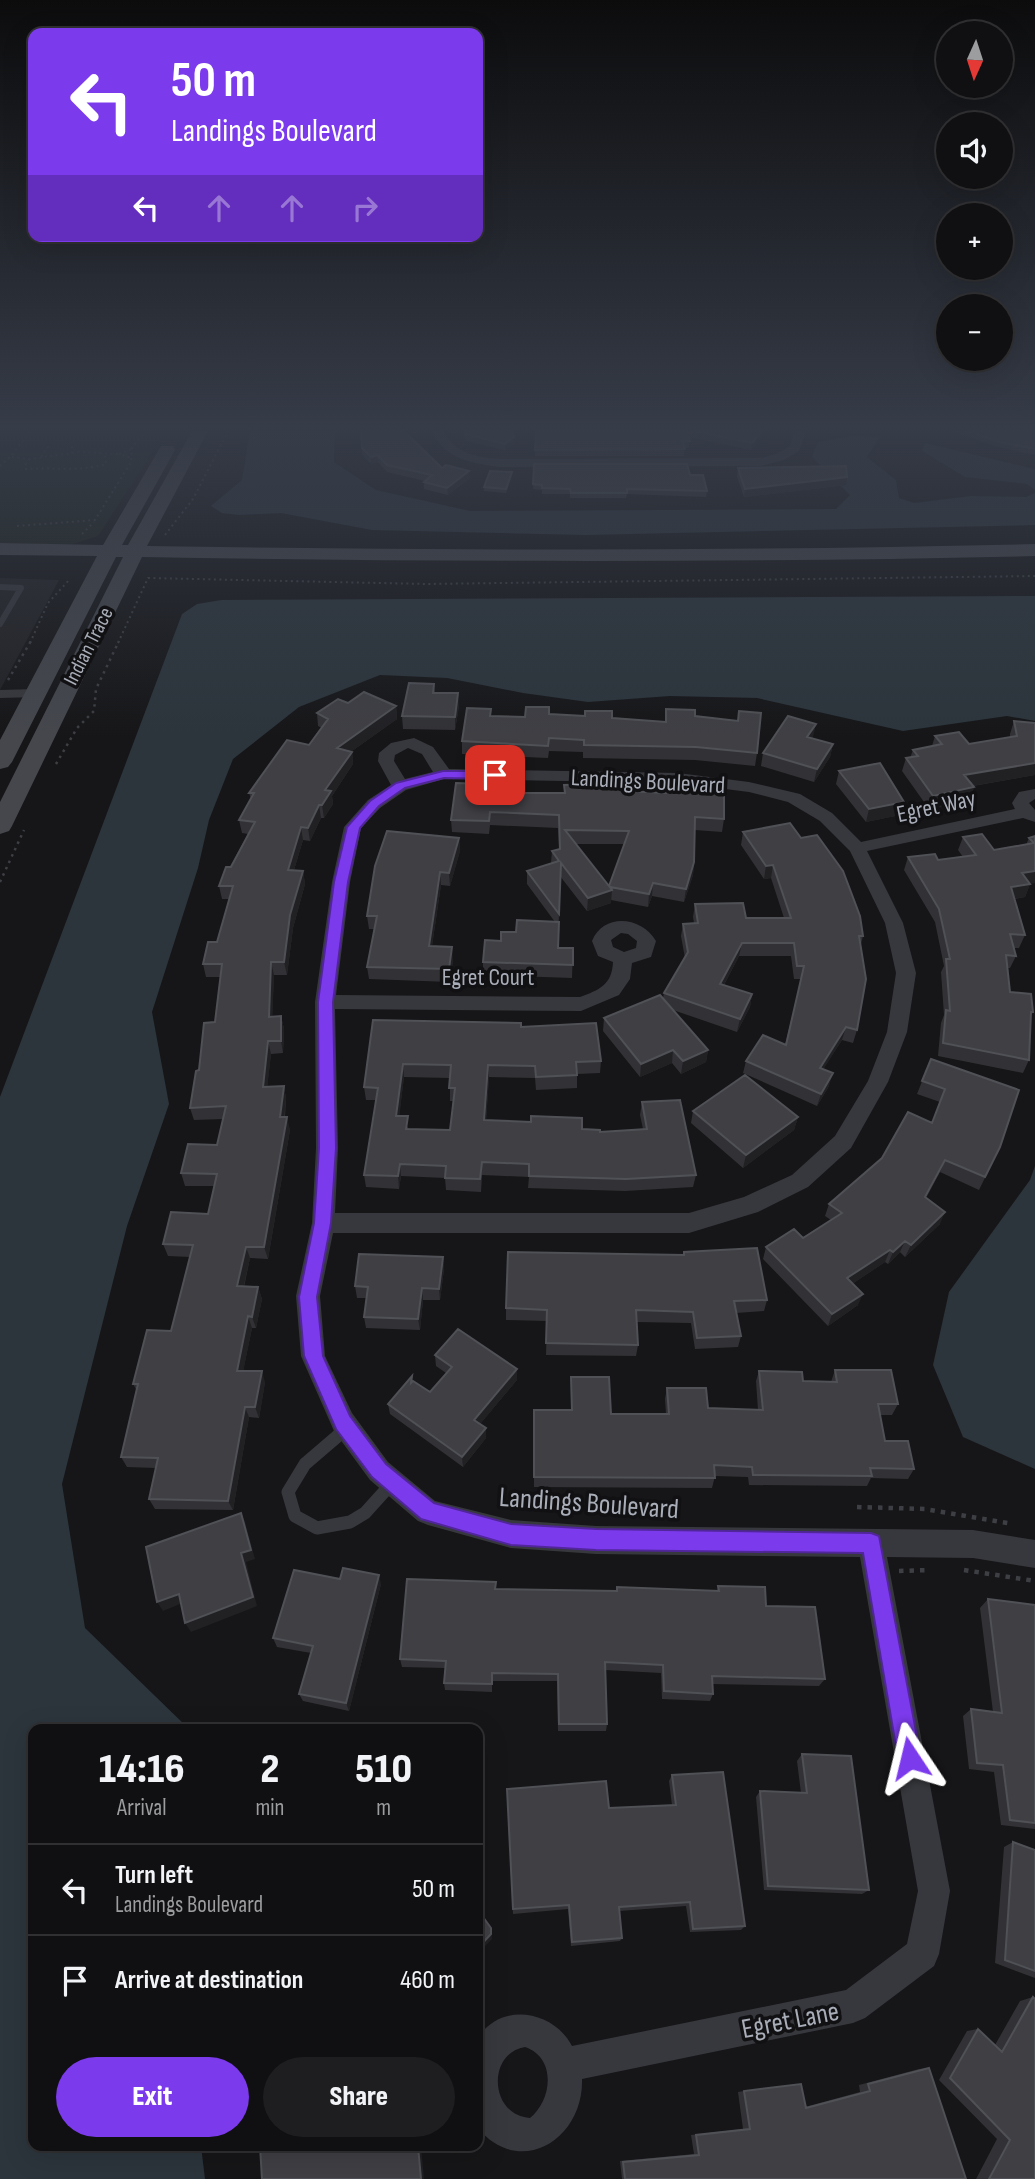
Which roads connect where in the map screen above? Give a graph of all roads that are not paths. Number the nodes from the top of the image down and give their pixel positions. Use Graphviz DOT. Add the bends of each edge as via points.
graph roads {
  1 [pos="121,533"];
  2 [pos="151,533"];
  3 [pos="0,549"];
  4 [pos="1035,550"];
  5 [pos="107,557"];
  6 [pos="0,562"];
  7 [pos="1035,564"];
  8 [pos="136,565"];
  9 [pos="0,587"];
  10 [pos="0,624"];
  11 [pos="36,693"];
  12 [pos="2,694"];
  13 [pos="0,762"];
  14 [pos="443,774"];
  15 [pos="400,786"];
  16 [pos="1035,794"];
  17 [pos="1030,815"];
  18 [pos="0,825"];
  19 [pos="857,848"];
  20 [pos="623,959"];
  21 [pos="325,1002"];
  22 [pos="323,1223"];
  23 [pos="347,1428"];
  24 [pos="393,1482"];
  25 [pos="1035,1554"];
  26 [pos="874,1557"];
  27 [pos="563,2065"];
  1 -- 5 [label="street, Indian Trace"];
  2 -- 8 [label="street, Indian Trace"];
  3 -- 5 [label="street"];
  4 -- 8 [label="street" via="330,556"];
  5 -- 6 [label="street"];
  5 -- 8 [label="street"];
  5 -- 11 [label="street, Indian Trace"];
  7 -- 8 [label="street" via="688,570"];
  8 -- 18 [label="street, Indian Trace"];
  9 -- 10 [label="lane" via="21,588"];
  11 -- 12 [label="lane"];
  11 -- 13 [label="street, Indian Trace"];
  14 -- 15 [label="street, Landings Boulevard"];
  14 -- 15 [label="street" via="431,751 421,745 395,747 386,761"];
  14 -- 19 [label="street, Landings Boulevard" via="678,778 749,787 794,798 826,817"];
  15 -- 21 [label="street, Landings Boulevard" via="374,804 353,827"];
  16 -- 17 [label="street, Egret Way" via="1021,799 1021,807"];
  17 -- 19 [label="street, Egret Way"];
  19 -- 22 [label="street, Landings Boulevard" via="894,923 906,973 897,1032 877,1082 842,1142 800,1181 750,1205 689,1223"];
  20 -- 21 [label="street, Egret Court" via="623,975 612,992 581,1004"];
  21 -- 22 [label="street, Landings Boulevard"];
  22 -- 23 [label="street, Landings Boulevard" via="308,1297 313,1356"];
  23 -- 24 [label="street, Landings Boulevard" via="379,1471"];
  23 -- 24 [label="lane" via="305,1464 288,1492 295,1516 317,1528 350,1521 365,1513"];
  24 -- 26 [label="street, Landings Boulevard" via="428,1512 511,1534"];
  25 -- 26 [label="street, Landings Boulevard" via="973,1544"];
  26 -- 27 [label="street, Egret Lane" via="934,1891 922,1954 853,2006"];
}
